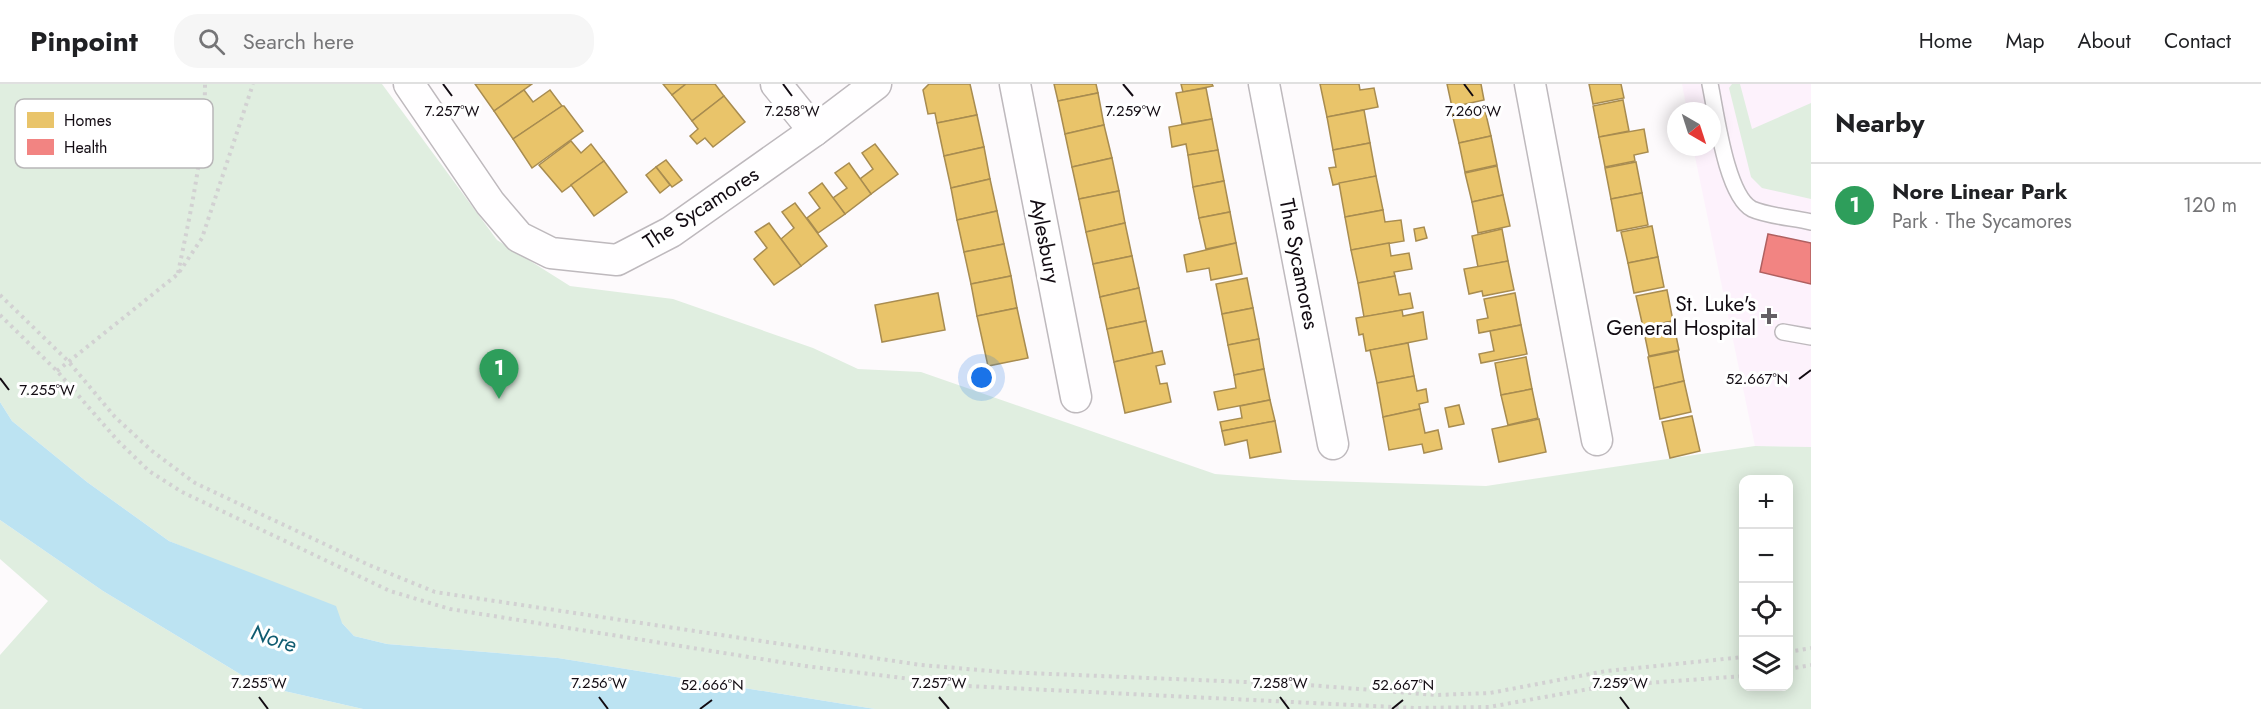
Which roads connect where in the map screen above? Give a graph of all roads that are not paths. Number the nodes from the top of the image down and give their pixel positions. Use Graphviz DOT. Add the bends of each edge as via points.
graph roads {
  1 [pos="409,84"];
  2 [pos="777,84"];
  3 [pos="876,84"];
  4 [pos="1014,84"];
  5 [pos="1264,84"];
  6 [pos="1530,84"];
  7 [pos="1710,84"];
  8 [pos="814,131"];
  9 [pos="1811,222"];
  10 [pos="1783,332"];
  11 [pos="1811,337"];
  12 [pos="1076,397"];
  13 [pos="1597,440"];
  14 [pos="1333,444"];
  1 -- 8 [label="street, The Sycamores" via="490,203 519,237 550,253 581,257 617,260 671,232"];
  2 -- 8 [label="street"];
  3 -- 8 [label="street"];
  4 -- 12 [label="street, Aylesbury"];
  5 -- 14 [label="street, The Sycamores"];
  6 -- 13 [label="street"];
  7 -- 9 [label="lane" via="1731,178 1739,194 1751,208"];
  10 -- 11 [label="lane"];
}
